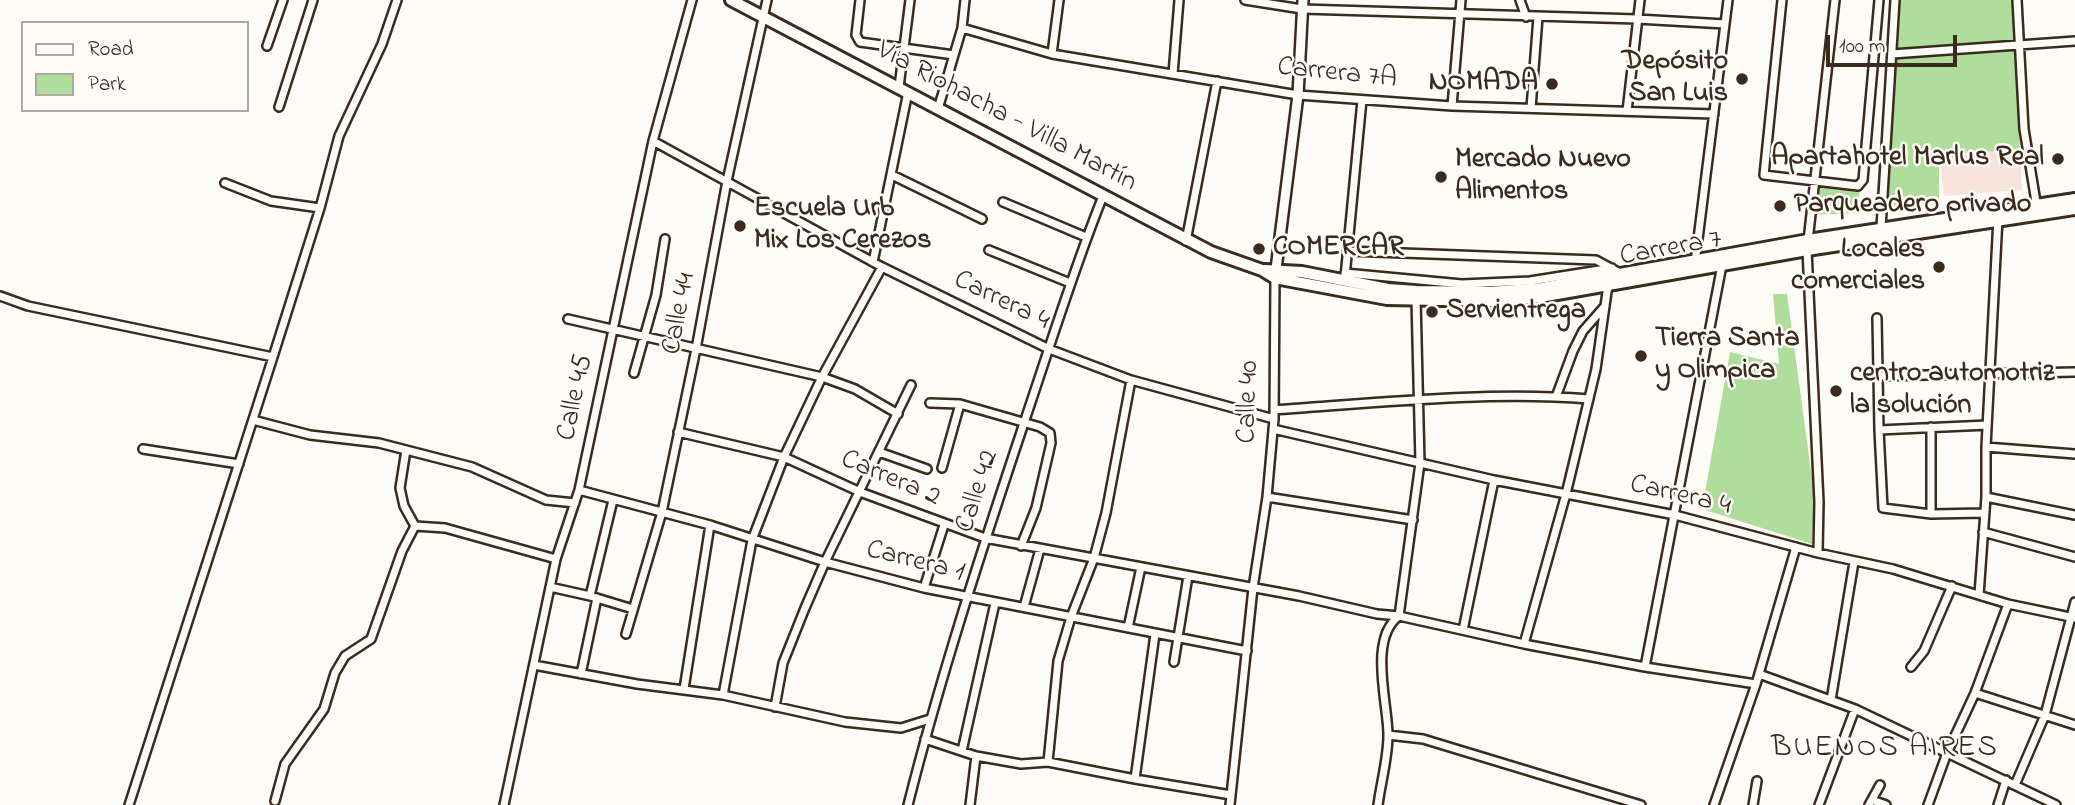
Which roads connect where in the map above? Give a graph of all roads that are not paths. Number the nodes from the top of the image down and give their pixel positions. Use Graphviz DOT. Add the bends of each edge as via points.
graph roads {
  1 [pos="283,0"];
  2 [pos="313,0"];
  3 [pos="397,0"];
  4 [pos="692,0"];
  5 [pos="731,0"];
  6 [pos="767,0"];
  7 [pos="860,0"];
  8 [pos="909,0"];
  9 [pos="964,0"];
  10 [pos="1059,0"];
  11 [pos="1179,0"];
  12 [pos="1245,0"];
  13 [pos="1461,0"];
  14 [pos="1520,0"];
  15 [pos="1640,0"];
  16 [pos="1728,0"];
  17 [pos="1782,0"];
  18 [pos="1835,0"];
  19 [pos="1880,0"];
  20 [pos="1895,0"];
  21 [pos="2017,0"];
  22 [pos="1302,4"];
  23 [pos="1459,15"];
  24 [pos="764,17"];
  25 [pos="1526,17"];
  26 [pos="1538,17"];
  27 [pos="1637,19"];
  28 [pos="1725,24"];
  29 [pos="962,29"];
  30 [pos="2075,41"];
  31 [pos="267,46"];
  32 [pos="2019,46"];
  33 [pos="904,49"];
  34 [pos="1052,54"];
  35 [pos="1892,54"];
  36 [pos="954,55"];
  37 [pos="1173,74"];
  38 [pos="1217,81"];
  39 [pos="904,89"];
  40 [pos="1297,95"];
  41 [pos="1363,100"];
  42 [pos="1452,106"];
  43 [pos="279,107"];
  44 [pos="1531,108"];
  45 [pos="938,109"];
  46 [pos="1626,111"];
  47 [pos="1714,114"];
  48 [pos="653,141"];
  49 [pos="892,175"];
  50 [pos="1814,180"];
  51 [pos="727,181"];
  52 [pos="225,183"];
  53 [pos="1103,196"];
  54 [pos="2075,198"];
  55 [pos="1003,202"];
  56 [pos="320,208"];
  57 [pos="2037,208"];
  58 [pos="2075,209"];
  59 [pos="1998,214"];
  60 [pos="982,219"];
  61 [pos="1881,228"];
  62 [pos="1086,237"];
  63 [pos="665,239"];
  64 [pos="1186,240"];
  65 [pos="1807,245"];
  66 [pos="989,250"];
  67 [pos="1348,251"];
  68 [pos="873,262"];
  69 [pos="1695,265"];
  70 [pos="1722,265"];
  71 [pos="882,267"];
  72 [pos="1617,271"];
  73 [pos="1275,274"];
  74 [pos="1345,282"];
  75 [pos="1070,283"];
  76 [pos="1608,285"];
  77 [pos="0,296"];
  78 [pos="1416,299"];
  79 [pos="1605,306"];
  80 [pos="568,318"];
  81 [pos="1877,318"];
  82 [pos="612,329"];
  83 [pos="645,336"];
  84 [pos="696,349"];
  85 [pos="1049,349"];
  86 [pos="273,357"];
  87 [pos="2075,372"];
  88 [pos="634,373"];
  89 [pos="1990,374"];
  90 [pos="1878,376"];
  91 [pos="822,377"];
  92 [pos="1131,380"];
  93 [pos="911,385"];
  94 [pos="1556,397"];
  95 [pos="1589,399"];
  96 [pos="1418,400"];
  97 [pos="930,403"];
  98 [pos="960,404"];
  99 [pos="898,414"];
  100 [pos="1274,415"];
  101 [pos="253,420"];
  102 [pos="1024,423"];
  103 [pos="1987,425"];
  104 [pos="1931,427"];
  105 [pos="1273,429"];
  106 [pos="1878,430"];
  107 [pos="678,432"];
  108 [pos="1986,447"];
  109 [pos="143,449"];
  110 [pos="406,450"];
  111 [pos="879,452"];
  112 [pos="2075,454"];
  113 [pos="784,457"];
  114 [pos="1420,463"];
  115 [pos="239,464"];
  116 [pos="942,468"];
  117 [pos="927,470"];
  118 [pos="1494,480"];
  119 [pos="579,490"];
  120 [pos="860,492"];
  121 [pos="1566,494"];
  122 [pos="1267,497"];
  123 [pos="1986,497"];
  124 [pos="613,500"];
  125 [pos="575,503"];
  126 [pos="662,512"];
  127 [pos="1985,513"];
  128 [pos="1931,514"];
  129 [pos="1675,515"];
  130 [pos="2075,515"];
  131 [pos="1413,520"];
  132 [pos="710,525"];
  133 [pos="944,525"];
  134 [pos="415,526"];
  135 [pos="1983,533"];
  136 [pos="985,538"];
  137 [pos="752,540"];
  138 [pos="1021,546"];
  139 [pos="1796,548"];
  140 [pos="1040,549"];
  141 [pos="1818,553"];
  142 [pos="1094,558"];
  143 [pos="2075,558"];
  144 [pos="556,559"];
  145 [pos="825,562"];
  146 [pos="1854,562"];
  147 [pos="1141,567"];
  148 [pos="1188,576"];
  149 [pos="1952,586"];
  150 [pos="550,587"];
  151 [pos="924,588"];
  152 [pos="1253,588"];
  153 [pos="1979,595"];
  154 [pos="594,597"];
  155 [pos="967,597"];
  156 [pos="2075,602"];
  157 [pos="995,603"];
  158 [pos="2008,604"];
  159 [pos="1024,607"];
  160 [pos="633,609"];
  161 [pos="1399,616"];
  162 [pos="1071,617"];
  163 [pos="2073,618"];
  164 [pos="1128,628"];
  165 [pos="1463,630"];
  166 [pos="626,634"];
  167 [pos="1155,634"];
  168 [pos="1178,638"];
  169 [pos="1524,644"];
  170 [pos="1247,651"];
  171 [pos="1174,662"];
  172 [pos="534,665"];
  173 [pos="1646,667"];
  174 [pos="1911,667"];
  175 [pos="581,674"];
  176 [pos="1759,674"];
  177 [pos="1756,684"];
  178 [pos="684,689"];
  179 [pos="1975,693"];
  180 [pos="723,695"];
  181 [pos="1830,700"];
  182 [pos="775,707"];
  183 [pos="1855,709"];
  184 [pos="2045,715"];
  185 [pos="930,719"];
  186 [pos="2075,725"];
  187 [pos="1388,735"];
  188 [pos="925,739"];
  189 [pos="962,751"];
  190 [pos="1947,753"];
  191 [pos="976,756"];
  192 [pos="1048,762"];
  193 [pos="1135,779"];
  194 [pos="2006,780"];
  195 [pos="1757,781"];
  196 [pos="1880,785"];
  197 [pos="2015,785"];
  198 [pos="1231,795"];
  199 [pos="275,802"];
  200 [pos="1870,802"];
  201 [pos="129,805"];
  202 [pos="504,805"];
  203 [pos="908,805"];
  204 [pos="970,805"];
  205 [pos="1230,805"];
  206 [pos="1378,805"];
  207 [pos="1641,805"];
  208 [pos="1714,805"];
  209 [pos="1752,805"];
  210 [pos="1819,805"];
  211 [pos="1886,805"];
  212 [pos="1928,805"];
  213 [pos="1998,805"];
  214 [pos="2056,805"];
  1 -- 31 [label="street"];
  2 -- 43 [label="street"];
  3 -- 56 [label="street" via="339,136"];
  4 -- 48 [label="street, Calle 45"];
  5 -- 24 [label="main road, Vía Riohacha - Villa Martín"];
  6 -- 24 [label="street, Calle 44"];
  7 -- 33 [label="street" via="857,39"];
  8 -- 33 [label="street"];
  9 -- 29 [label="street"];
  10 -- 34 [label="street"];
  11 -- 37 [label="street"];
  12 -- 22 [label="street"];
  13 -- 23 [label="street"];
  14 -- 25 [label="street"];
  15 -- 27 [label="street"];
  16 -- 28 [label="street"];
  17 -- 50 [label="street" via="1765,176"];
  18 -- 50 [label="street"];
  19 -- 50 [label="street" via="1863,180 1858,186"];
  20 -- 35 [label="street"];
  21 -- 32 [label="street"];
  22 -- 23 [label="street"];
  22 -- 40 [label="street, Calle 40"];
  23 -- 25 [label="street"];
  23 -- 42 [label="street"];
  24 -- 39 [label="main road, Vía Riohacha - Villa Martín"];
  24 -- 51 [label="street, Calle 44"];
  25 -- 26 [label="street"];
  26 -- 27 [label="street"];
  26 -- 44 [label="street"];
  27 -- 28 [label="street"];
  27 -- 46 [label="street"];
  28 -- 47 [label="street"];
  29 -- 34 [label="street, Carrera 7A"];
  29 -- 36 [label="street"];
  30 -- 32 [label="street"];
  32 -- 35 [label="street"];
  32 -- 57 [label="street" via="2024,129"];
  33 -- 36 [label="street"];
  33 -- 39 [label="street"];
  34 -- 37 [label="street, Carrera 7A"];
  35 -- 61 [label="street"];
  36 -- 45 [label="street"];
  37 -- 38 [label="street, Carrera 7A"];
  38 -- 40 [label="street, Carrera 7A"];
  38 -- 64 [label="street"];
  39 -- 45 [label="main road, Vía Riohacha - Villa Martín"];
  39 -- 49 [label="street"];
  40 -- 41 [label="street, Carrera 7A"];
  40 -- 73 [label="street, Calle 40"];
  41 -- 42 [label="street, Carrera 7A"];
  41 -- 67 [label="street"];
  42 -- 44 [label="street, Carrera 7A"];
  44 -- 46 [label="street, Carrera 7A"];
  45 -- 53 [label="main road, Vía Riohacha - Villa Martín"];
  46 -- 47 [label="street, Carrera 7A"];
  47 -- 69 [label="street"];
  48 -- 51 [label="street, Carrera 4"];
  48 -- 82 [label="street, Calle 45"];
  49 -- 60 [label="street"];
  49 -- 68 [label="street"];
  50 -- 65 [label="street"];
  51 -- 68 [label="street, Carrera 4"];
  51 -- 84 [label="street, Calle 44"];
  52 -- 56 [label="street" via="271,201"];
  53 -- 62 [label="street, Calle 42"];
  53 -- 64 [label="main road, Vía Riohacha - Villa Martín"];
  54 -- 57 [label="main road, Carrera 7"];
  55 -- 62 [label="street"];
  56 -- 86 [label="street"];
  57 -- 58 [label="main road, Carrera 7"];
  57 -- 59 [label="main road, Carrera 7"];
  59 -- 61 [label="main road, Carrera 7"];
  59 -- 65 [label="main road, Carrera 7"];
  59 -- 89 [label="street"];
  61 -- 65 [label="main road, Carrera 7"];
  62 -- 75 [label="street, Calle 42"];
  63 -- 83 [label="street"];
  64 -- 73 [label="main road, Vía Riohacha - Villa Martín"];
  65 -- 69 [label="main road, Carrera 7"];
  65 -- 70 [label="main road, Carrera 7"];
  65 -- 141 [label="street"];
  66 -- 75 [label="street"];
  67 -- 72 [label="street" via="1586,259"];
  67 -- 74 [label="street"];
  68 -- 71 [label="street, Carrera 4"];
  69 -- 70 [label="main road, Carrera 7"];
  69 -- 72 [label="main road, Carrera 7"];
  69 -- 76 [label="main road, Carrera 7"];
  70 -- 129 [label="street"];
  71 -- 85 [label="street, Carrera 4"];
  71 -- 91 [label="street"];
  72 -- 74 [label="main road, Carrera 7" via="1542,288 1490,292 1416,291"];
  73 -- 74 [label="main road, Carrera 7"];
  73 -- 100 [label="street, Calle 40"];
  74 -- 78 [label="main road, Carrera 7" via="1387,299"];
  75 -- 85 [label="street, Calle 42"];
  76 -- 78 [label="main road, Carrera 7" via="1492,301"];
  76 -- 79 [label="street"];
  77 -- 86 [label="street" via="28,306"];
  78 -- 96 [label="street"];
  79 -- 94 [label="street" via="1583,331"];
  79 -- 95 [label="street"];
  80 -- 82 [label="street"];
  81 -- 90 [label="street"];
  82 -- 83 [label="street"];
  82 -- 119 [label="street, Calle 45"];
  83 -- 84 [label="street"];
  83 -- 88 [label="street"];
  84 -- 91 [label="street"];
  84 -- 107 [label="street, Calle 44"];
  85 -- 92 [label="street, Carrera 4"];
  85 -- 102 [label="street, Calle 42"];
  86 -- 101 [label="street"];
  87 -- 89 [label="street"];
  89 -- 90 [label="street"];
  89 -- 103 [label="street"];
  90 -- 106 [label="street"];
  91 -- 99 [label="street" via="855,389"];
  91 -- 113 [label="street"];
  92 -- 100 [label="street, Carrera 4"];
  92 -- 142 [label="street"];
  93 -- 99 [label="street"];
  94 -- 95 [label="street, Carrera 4"];
  94 -- 96 [label="street, Carrera 4"];
  95 -- 121 [label="street"];
  96 -- 100 [label="street, Carrera 4"];
  96 -- 114 [label="street"];
  97 -- 98 [label="street"];
  98 -- 102 [label="street"];
  98 -- 116 [label="street"];
  99 -- 111 [label="street"];
  100 -- 105 [label="street, Calle 40"];
  101 -- 110 [label="street" via="310,435"];
  101 -- 115 [label="street"];
  102 -- 136 [label="street, Calle 42"];
  102 -- 138 [label="street" via="1050,433 1051,443 1036,508"];
  103 -- 104 [label="street"];
  103 -- 108 [label="street"];
  104 -- 106 [label="street"];
  104 -- 128 [label="street"];
  105 -- 114 [label="street, Carrera 4"];
  105 -- 122 [label="street, Calle 40"];
  106 -- 128 [label="street" via="1883,509"];
  107 -- 113 [label="street, Carrera 2"];
  107 -- 126 [label="street, Calle 44"];
  108 -- 112 [label="street"];
  108 -- 123 [label="street"];
  109 -- 115 [label="street"];
  110 -- 125 [label="street" via="472,467 546,500"];
  110 -- 134 [label="street" via="400,488"];
  111 -- 117 [label="street"];
  111 -- 120 [label="street"];
  113 -- 120 [label="street, Carrera 2"];
  113 -- 137 [label="street"];
  114 -- 118 [label="street, Carrera 4"];
  114 -- 131 [label="street"];
  115 -- 201 [label="street"];
  118 -- 121 [label="street, Carrera 4"];
  118 -- 165 [label="street"];
  119 -- 124 [label="street, Carrera 1"];
  119 -- 125 [label="street, Calle 45"];
  120 -- 133 [label="street, Carrera 2"];
  120 -- 145 [label="street"];
  121 -- 129 [label="street, Carrera 4"];
  121 -- 169 [label="street"];
  122 -- 131 [label="street"];
  122 -- 152 [label="street, Calle 40"];
  123 -- 127 [label="street"];
  123 -- 130 [label="street"];
  124 -- 126 [label="street, Carrera 1"];
  124 -- 154 [label="street"];
  125 -- 144 [label="street, Calle 45"];
  126 -- 132 [label="street, Carrera 1"];
  126 -- 160 [label="street, Calle 44"];
  127 -- 128 [label="street"];
  127 -- 135 [label="street"];
  129 -- 139 [label="street, Carrera 4"];
  129 -- 173 [label="street"];
  131 -- 161 [label="street"];
  132 -- 137 [label="street, Carrera 1"];
  132 -- 178 [label="street"];
  133 -- 136 [label="street, Carrera 2"];
  133 -- 151 [label="street"];
  134 -- 144 [label="street" via="445,528"];
  134 -- 199 [label="street" via="371,639 345,656 324,709 285,764"];
  135 -- 143 [label="street"];
  135 -- 153 [label="street"];
  136 -- 138 [label="street, Carrera 2"];
  136 -- 155 [label="street, Calle 42"];
  137 -- 145 [label="street, Carrera 1"];
  137 -- 180 [label="street"];
  138 -- 140 [label="street, Carrera 2"];
  139 -- 141 [label="street, Carrera 4"];
  139 -- 176 [label="street"];
  140 -- 142 [label="street, Carrera 2"];
  140 -- 159 [label="street"];
  141 -- 146 [label="street, Carrera 4"];
  142 -- 147 [label="street, Carrera 2"];
  142 -- 162 [label="street"];
  144 -- 150 [label="street, Calle 45"];
  145 -- 151 [label="street, Carrera 1"];
  145 -- 182 [label="street" via="783,663"];
  146 -- 149 [label="street, Carrera 4"];
  146 -- 181 [label="street"];
  147 -- 148 [label="street, Carrera 2"];
  147 -- 164 [label="street"];
  148 -- 152 [label="street, Carrera 2"];
  148 -- 168 [label="street"];
  149 -- 153 [label="street, Carrera 4"];
  149 -- 174 [label="street" via="1924,651"];
  150 -- 154 [label="street"];
  150 -- 172 [label="street, Calle 45"];
  151 -- 155 [label="street, Carrera 1"];
  152 -- 161 [label="street, Carrera 2"];
  152 -- 170 [label="street, Calle 40"];
  153 -- 158 [label="street, Carrera 4"];
  154 -- 160 [label="street"];
  154 -- 175 [label="street"];
  155 -- 157 [label="street, Carrera 1"];
  155 -- 185 [label="street, Calle 42"];
  156 -- 163 [label="street"];
  157 -- 159 [label="street, Carrera 1"];
  157 -- 189 [label="street"];
  158 -- 163 [label="street, Carrera 4"];
  158 -- 179 [label="street"];
  159 -- 162 [label="street, Carrera 1"];
  160 -- 166 [label="street, Calle 44"];
  161 -- 165 [label="street"];
  161 -- 187 [label="street" via="1390,622 1384,642 1382,686"];
  162 -- 164 [label="street, Carrera 1"];
  162 -- 192 [label="street" via="1058,661"];
  163 -- 184 [label="street"];
  164 -- 167 [label="street, Carrera 1"];
  165 -- 169 [label="street"];
  167 -- 168 [label="street, Carrera 1"];
  167 -- 193 [label="street"];
  168 -- 170 [label="street, Carrera 1"];
  168 -- 171 [label="street"];
  169 -- 173 [label="street"];
  170 -- 198 [label="street, Calle 40"];
  172 -- 175 [label="street"];
  172 -- 202 [label="street, Calle 45"];
  173 -- 177 [label="street"];
  175 -- 178 [label="street"];
  176 -- 177 [label="street"];
  176 -- 181 [label="street"];
  177 -- 208 [label="street"];
  178 -- 180 [label="street"];
  179 -- 184 [label="street"];
  179 -- 190 [label="street"];
  180 -- 182 [label="street"];
  181 -- 183 [label="street"];
  182 -- 185 [label="street" via="901,728"];
  183 -- 190 [label="street"];
  183 -- 210 [label="street"];
  184 -- 186 [label="street"];
  184 -- 197 [label="street"];
  185 -- 188 [label="street, Calle 42"];
  187 -- 206 [label="street"];
  187 -- 207 [label="street" via="1423,739"];
  188 -- 189 [label="street"];
  188 -- 203 [label="street, Calle 42"];
  189 -- 191 [label="street"];
  190 -- 194 [label="street"];
  190 -- 212 [label="street"];
  191 -- 192 [label="street" via="1021,764"];
  191 -- 204 [label="street"];
  192 -- 193 [label="street"];
  193 -- 198 [label="street"];
  194 -- 197 [label="street"];
  194 -- 213 [label="street"];
  195 -- 209 [label="street"];
  196 -- 200 [label="street"];
  197 -- 214 [label="street"];
  198 -- 205 [label="street, Calle 40"];
  200 -- 211 [label="street"];
}
